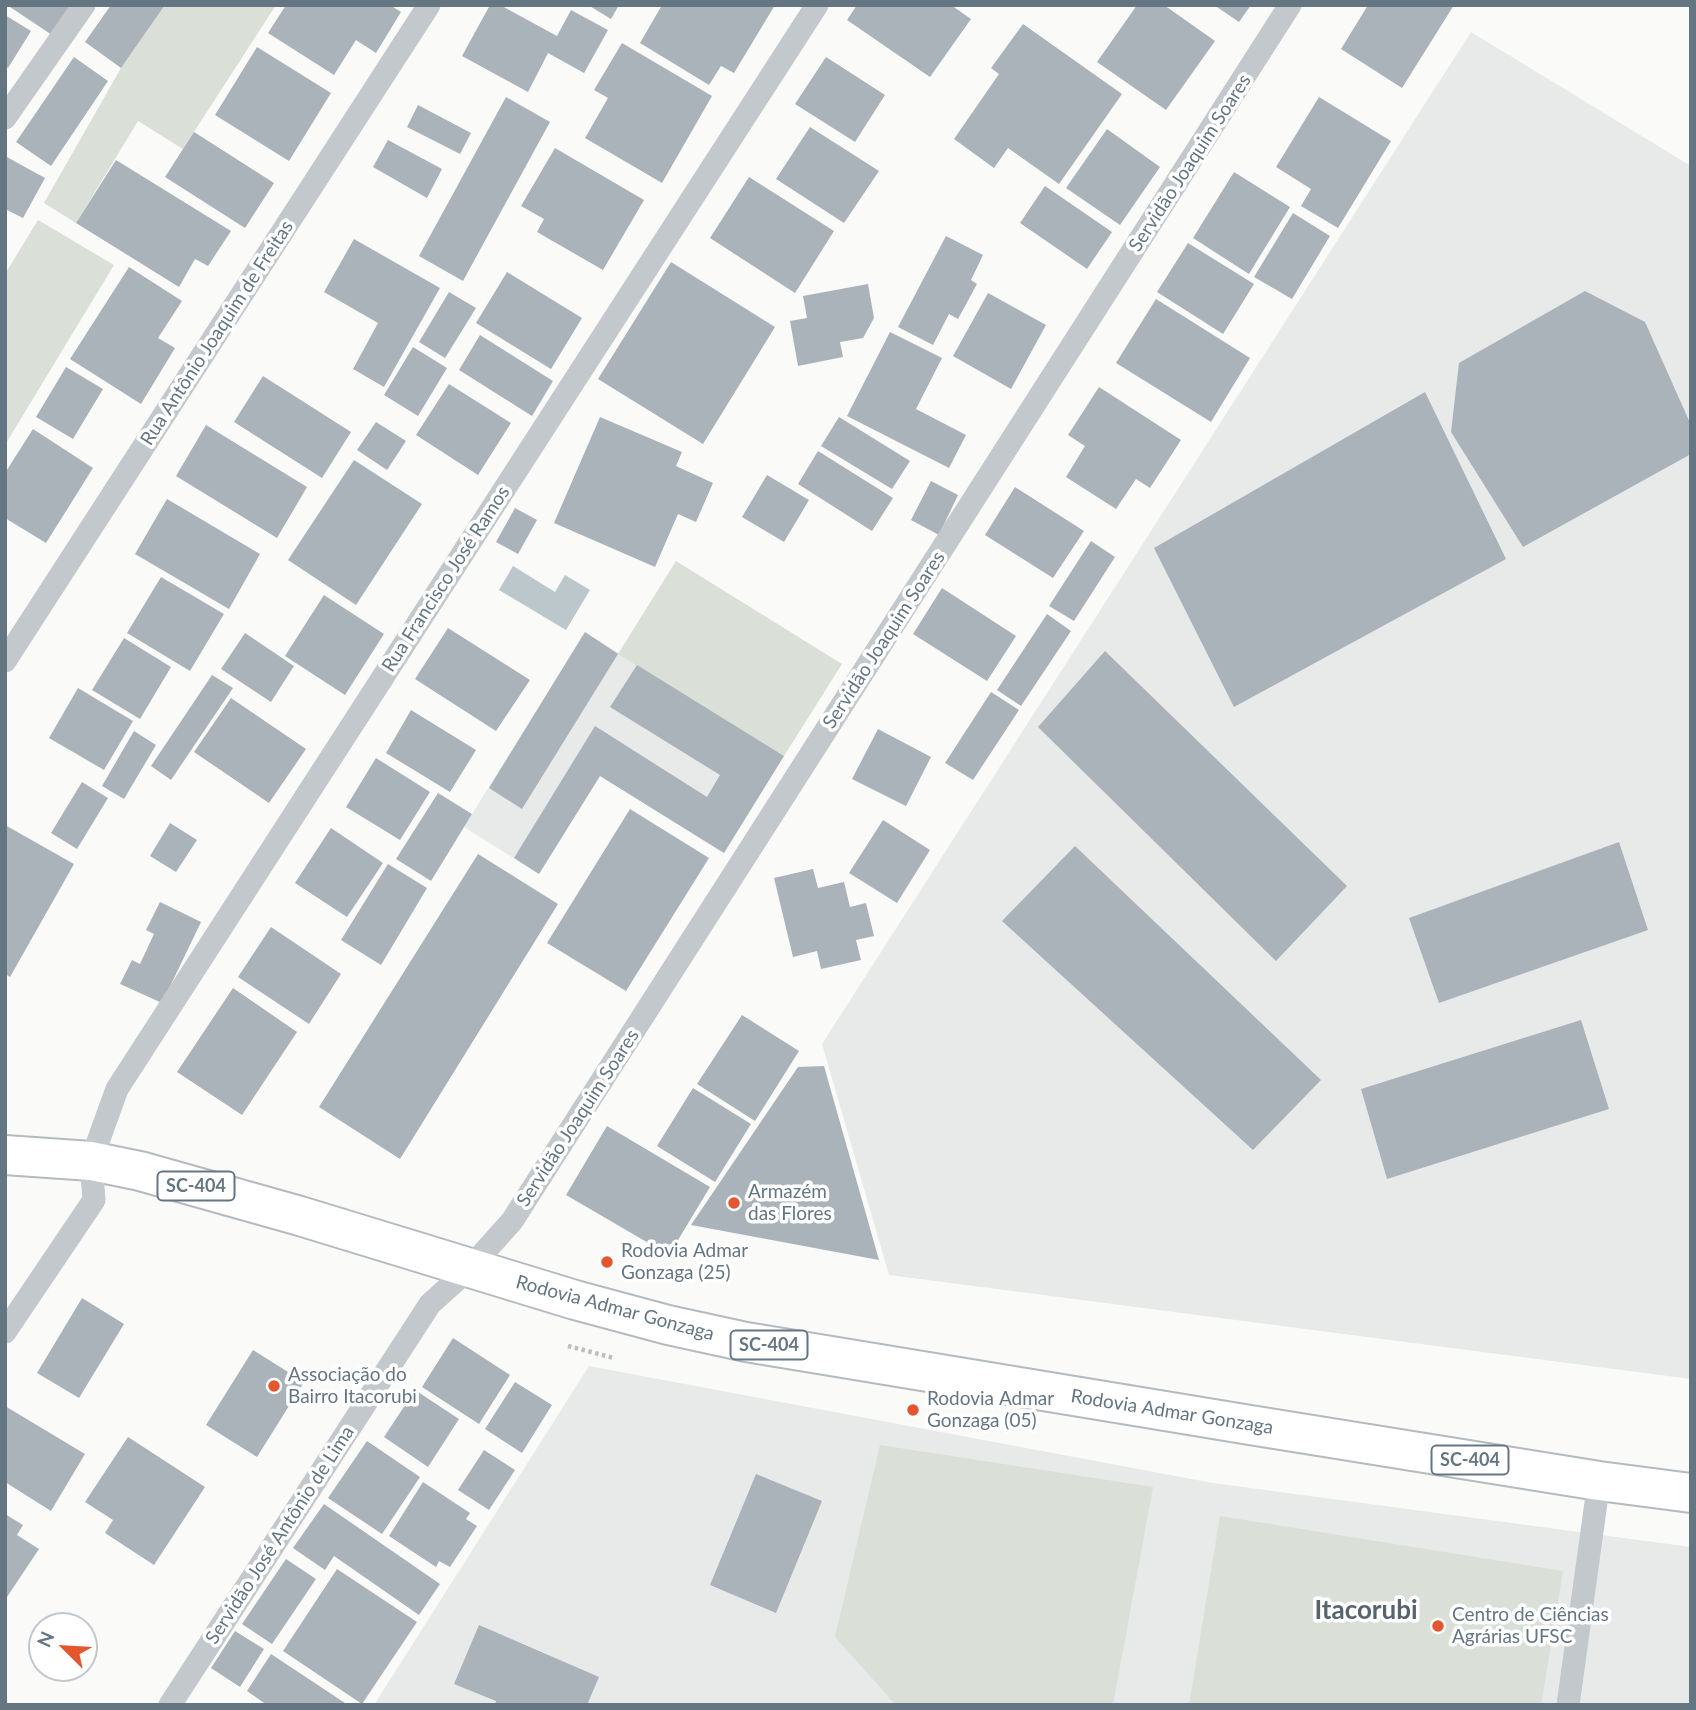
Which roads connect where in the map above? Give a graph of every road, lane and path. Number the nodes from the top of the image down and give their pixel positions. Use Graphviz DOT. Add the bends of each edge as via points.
graph roads {
  1 [pos="84,5"];
  2 [pos="429,5"];
  3 [pos="817,5"];
  4 [pos="1290,5"];
  5 [pos="5,118"];
  6 [pos="5,661"];
  7 [pos="5,1155"];
  8 [pos="91,1161"];
  9 [pos="469,1269"];
  10 [pos="5,1332"];
  11 [pos="1599,1481"];
  12 [pos="1691,1493"];
  13 [pos="170,1705"];
  14 [pos="1568,1705"];
  1 -- 5 [label="lane"];
  2 -- 6 [label="lane, Rua Antônio Joaquim de Freitas"];
  3 -- 8 [label="lane, Rua Francisco José Ramos" via="117,1089"];
  4 -- 9 [label="lane, Servidão Joaquim Soares" via="512,1221"];
  7 -- 8 [label="main road, Rodovia Admar Gonzaga / SC-404"];
  8 -- 9 [label="main road, Rodovia Admar Gonzaga / SC-404" via="288,1212"];
  8 -- 10 [label="lane" via="94,1200"];
  9 -- 11 [label="main road, Rodovia Admar Gonzaga / SC-404" via="746,1342"];
  9 -- 13 [label="lane, Servidão José Antônio de Lima" via="430,1304"];
  11 -- 12 [label="main road, Rodovia Admar Gonzaga / SC-404"];
  11 -- 14 [label="lane"];
}
